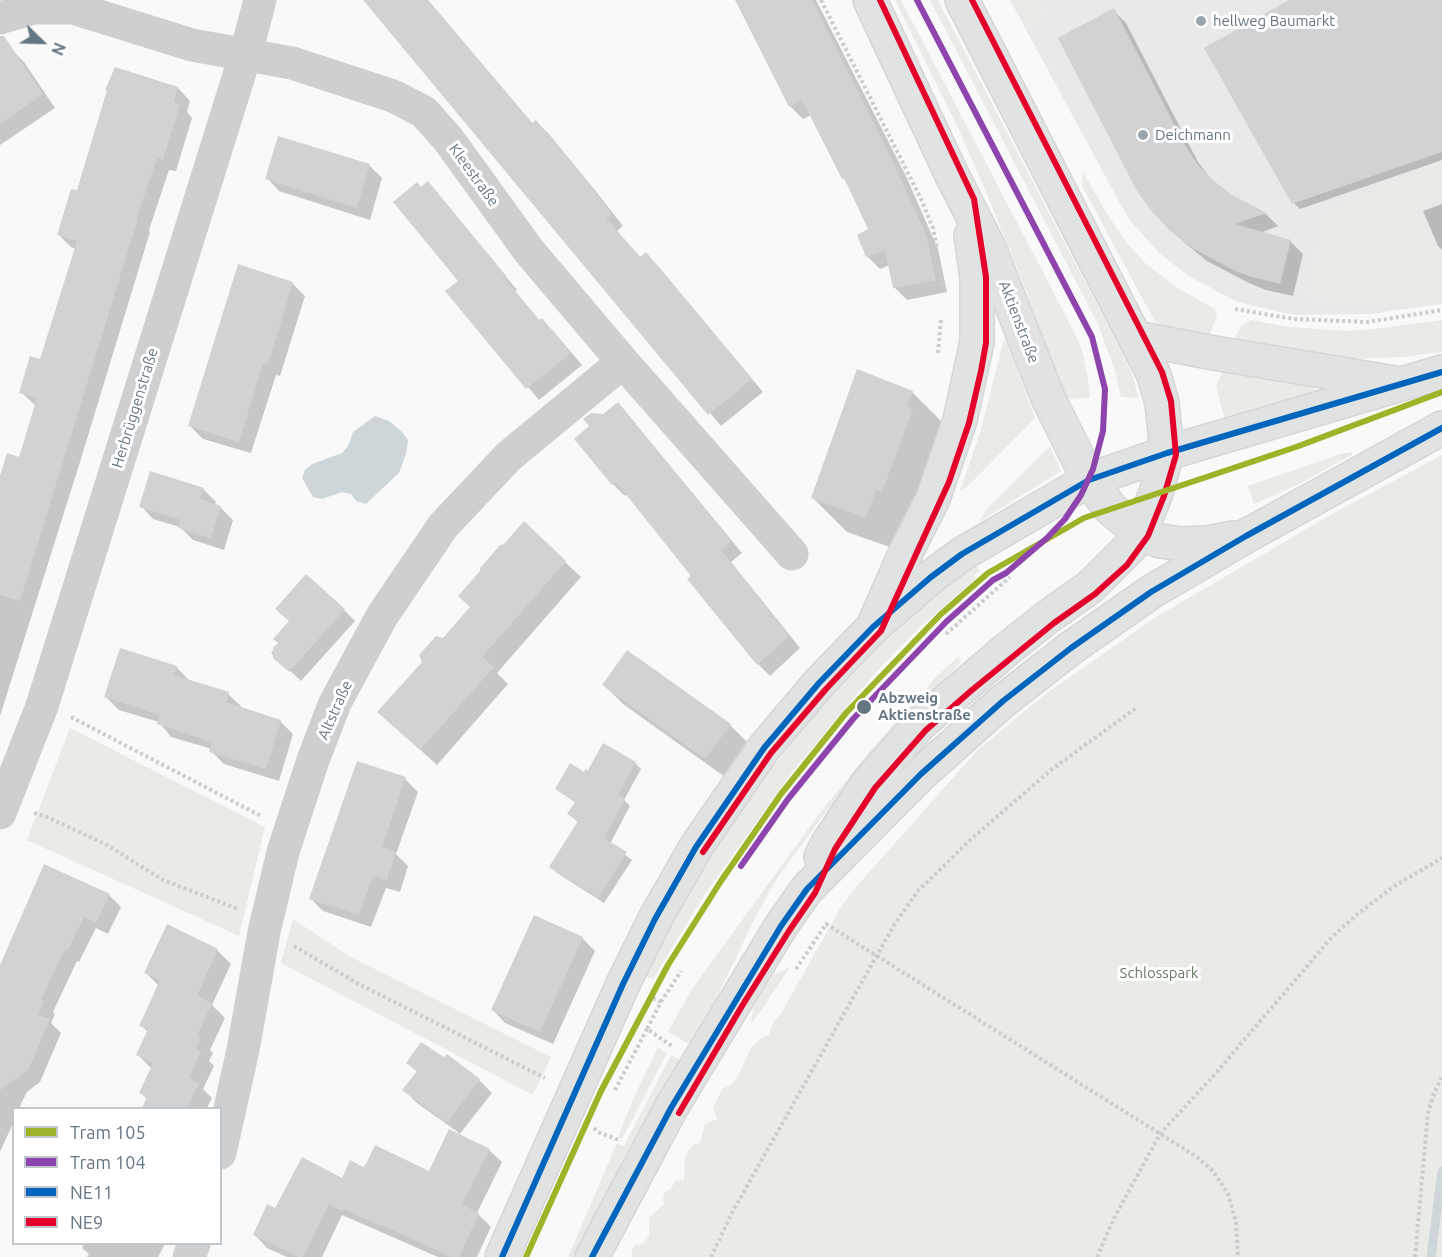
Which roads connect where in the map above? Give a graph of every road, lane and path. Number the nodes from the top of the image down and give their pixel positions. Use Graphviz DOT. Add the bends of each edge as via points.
graph roads {
  1 [pos="260,0"];
  2 [pos="821,0"];
  3 [pos="870,0"];
  4 [pos="962,0"];
  5 [pos="33,3"];
  6 [pos="0,18"];
  7 [pos="246,53"];
  8 [pos="965,201"];
  9 [pos="938,251"];
  10 [pos="939,262"];
  11 [pos="942,291"];
  12 [pos="1235,309"];
  13 [pos="1442,310"];
  14 [pos="942,312"];
  15 [pos="1136,338"];
  16 [pos="938,356"];
  17 [pos="623,362"];
  18 [pos="1442,372"];
  19 [pos="1403,384"];
  20 [pos="1442,428"];
  21 [pos="1167,453"];
  22 [pos="1089,480"];
  23 [pos="1140,533"];
  24 [pos="1246,536"];
  25 [pos="792,554"];
  26 [pos="1010,577"];
  27 [pos="873,627"];
  28 [pos="946,634"];
  29 [pos="42,706"];
  30 [pos="1136,708"];
  31 [pos="2,809"];
  32 [pos="290,826"];
  33 [pos="1442,858"];
  34 [pos="807,889"];
  35 [pos="266,924"];
  36 [pos="878,955"];
  37 [pos="681,971"];
  38 [pos="661,1002"];
  39 [pos="647,1029"];
  40 [pos="674,1047"];
  41 [pos="668,1057"];
  42 [pos="1442,1077"];
  43 [pos="547,1078"];
  44 [pos="610,1100"];
  45 [pos="599,1119"];
  46 [pos="1160,1134"];
  47 [pos="624,1141"];
  48 [pos="222,1144"];
  49 [pos="502,1257"];
  50 [pos="592,1257"];
  51 [pos="711,1257"];
  52 [pos="1097,1257"];
  53 [pos="1238,1257"];
  54 [pos="1415,1257"];
  1 -- 7 [label="street, Herbrüggenstraße"];
  2 -- 9 [label="path" via="917,190"];
  3 -- 8 [label="main road, Aktienstraße"];
  4 -- 15 [label="main road"];
  5 -- 6 [label="street, Kleestraße"];
  5 -- 7 [label="street, Kleestraße" via="73,8 192,45"];
  7 -- 17 [label="street, Kleestraße" via="292,63 393,96 424,112 529,251"];
  7 -- 29 [label="street, Herbrüggenstraße"];
  8 -- 22 [label="main road, Aktienstraße" via="999,270 1059,422"];
  8 -- 27 [label="main road" via="977,278 977,342 960,420 933,499"];
  10 -- 11 [label="path"];
  12 -- 13 [label="path" via="1294,319 1368,322"];
  14 -- 16 [label="path"];
  15 -- 19 [label="main road"];
  15 -- 21 [label="main road" via="1162,403"];
  17 -- 25 [label="street, Kleestraße"];
  17 -- 32 [label="street, Altstraße" via="509,456 443,526 382,616 335,703"];
  18 -- 19 [label="main road"];
  19 -- 21 [label="main road"];
  20 -- 24 [label="main road"];
  21 -- 22 [label="main road"];
  21 -- 23 [label="main road"];
  22 -- 23 [label="main road, Aktienstraße" via="1111,509"];
  22 -- 27 [label="main road" via="962,554"];
  23 -- 24 [label="main road, Aktienstraße" via="1182,544"];
  23 -- 34 [label="main road" via="1106,573 966,682 920,724 868,783 832,837"];
  24 -- 34 [label="main road" via="1151,592 1003,701 921,774"];
  26 -- 28 [label="path"];
  27 -- 49 [label="main road" via="764,748 696,847 623,984"];
  29 -- 31 [label="street, Herbrüggenstraße"];
  29 -- 32 [label="path" via="83,722 270,820"];
  30 -- 36 [label="path" via="1051,770 946,863 911,900"];
  31 -- 35 [label="path" via="47,817 107,845 163,880"];
  32 -- 35 [label="street, Altstraße"];
  33 -- 46 [label="path" via="1396,885 1332,937"];
  34 -- 50 [label="main road" via="780,926 698,1061"];
  35 -- 43 [label="path" via="290,944 357,983"];
  35 -- 48 [label="street, Altstraße"];
  36 -- 46 [label="path"];
  36 -- 51 [label="path" via="733,1211"];
  37 -- 38 [label="path"];
  39 -- 44 [label="path"];
  40 -- 41 [label="path"];
  42 -- 54 [label="path" via="1428,1113"];
  45 -- 47 [label="path" via="594,1130"];
  46 -- 52 [label="path"];
  46 -- 53 [label="path" via="1197,1157 1221,1181 1233,1208"];
}
